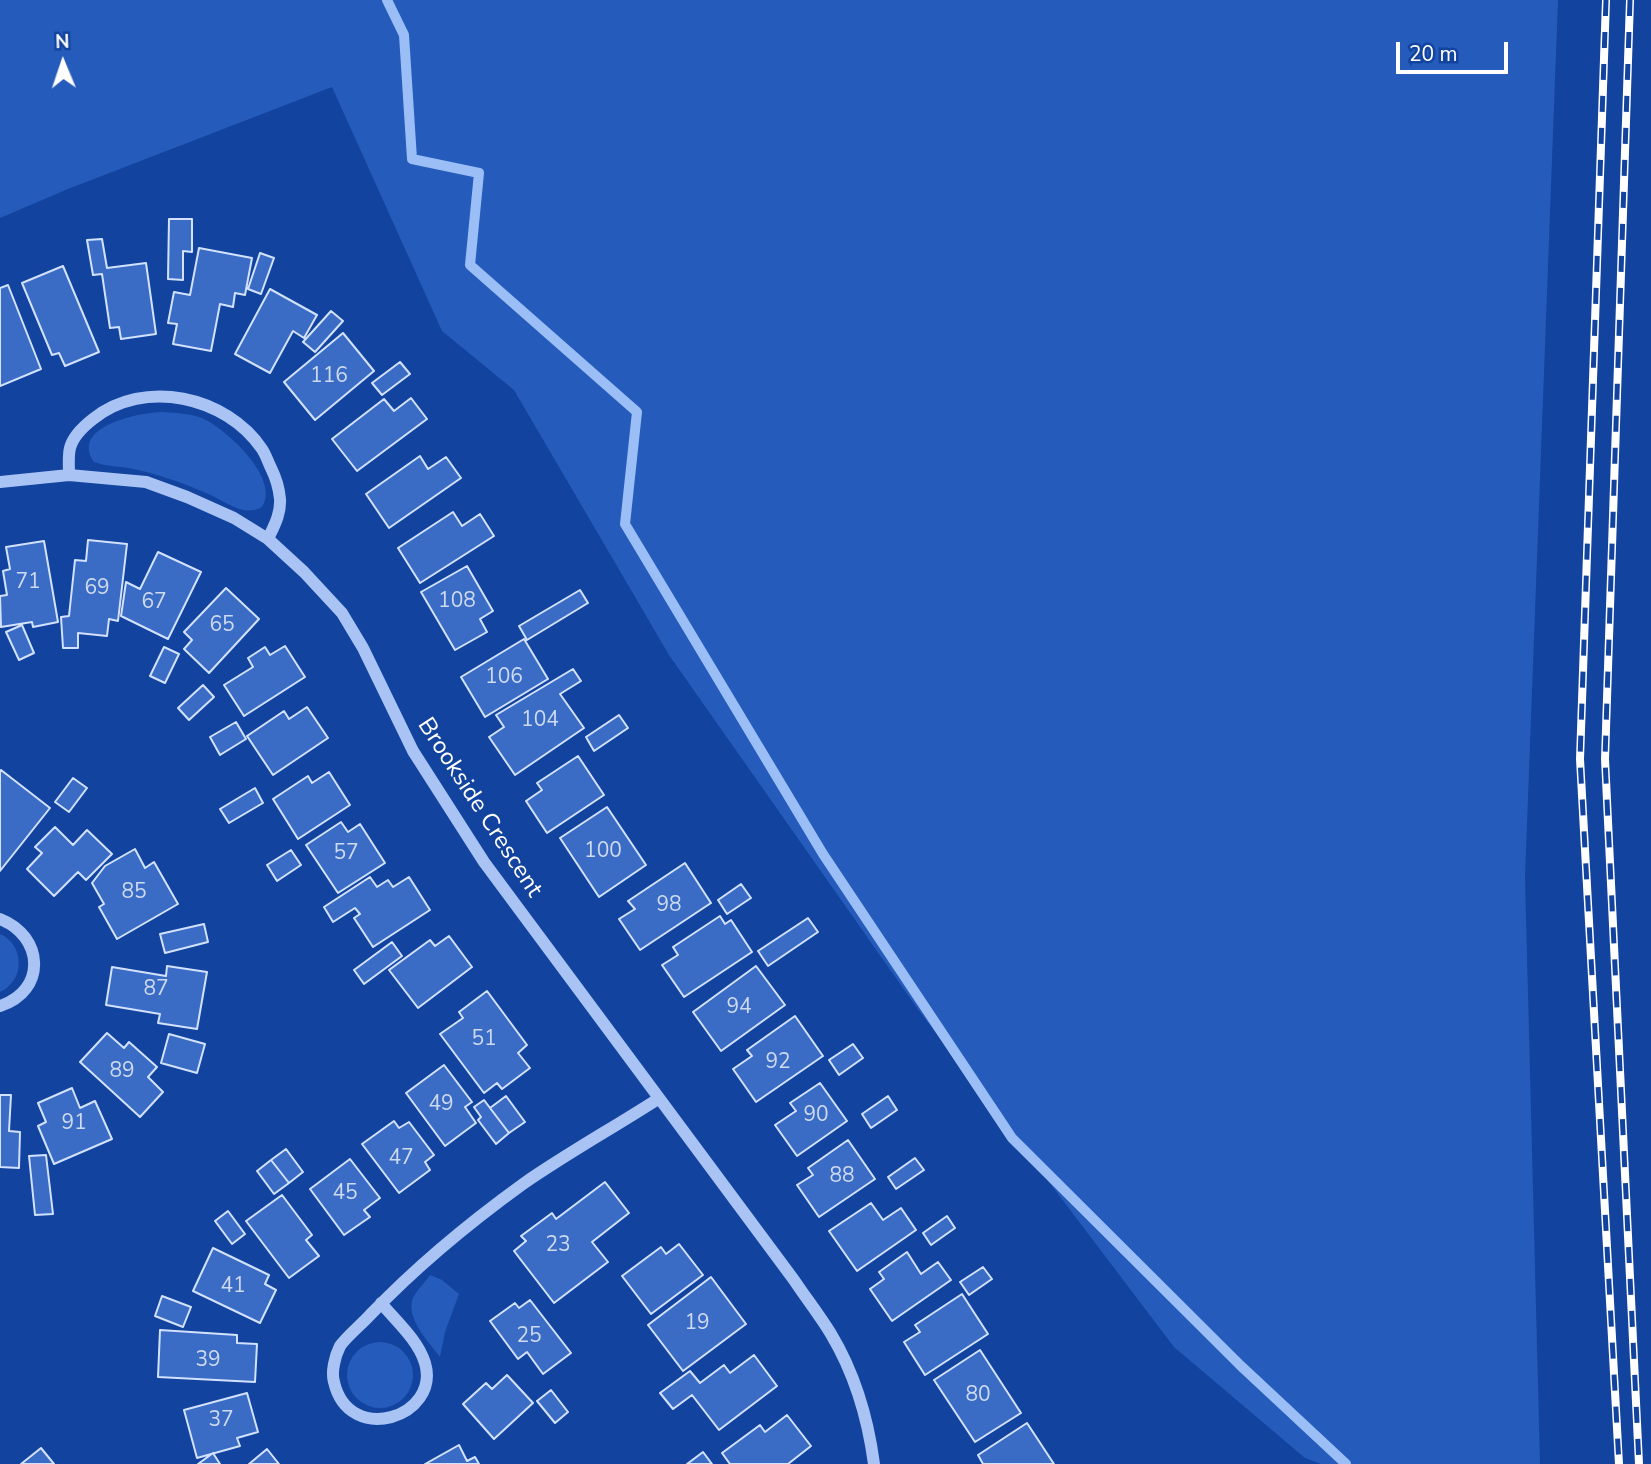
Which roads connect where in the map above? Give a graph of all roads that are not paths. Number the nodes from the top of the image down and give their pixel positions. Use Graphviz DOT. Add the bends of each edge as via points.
graph roads {
  1 [pos="69,475"];
  2 [pos="0,482"];
  3 [pos="268,539"];
  4 [pos="0,919"];
  5 [pos="0,1006"];
  6 [pos="658,1100"];
  7 [pos="381,1303"];
  8 [pos="874,1464"];
  1 -- 2 [label="street, Brookside Crescent"];
  1 -- 3 [label="street, Brookside Crescent" via="146,482 234,518"];
  1 -- 3 [label="street" via="71,446 82,428 104,410 133,399 158,397 216,408 262,449 277,481 278,518"];
  3 -- 6 [label="street, Brookside Crescent" via="342,613 413,751 477,851"];
  4 -- 5 [label="street" via="29,939 34,971 14,1002"];
  6 -- 7 [label="street" via="514,1191 459,1232"];
  6 -- 8 [label="street, Brookside Crescent" via="832,1335 859,1394"];
  7 -- 7 [label="street" via="420,1349 426,1366 425,1384 416,1401 405,1413 386,1420 366,1419 348,1409 333,1379 340,1347"];
}
